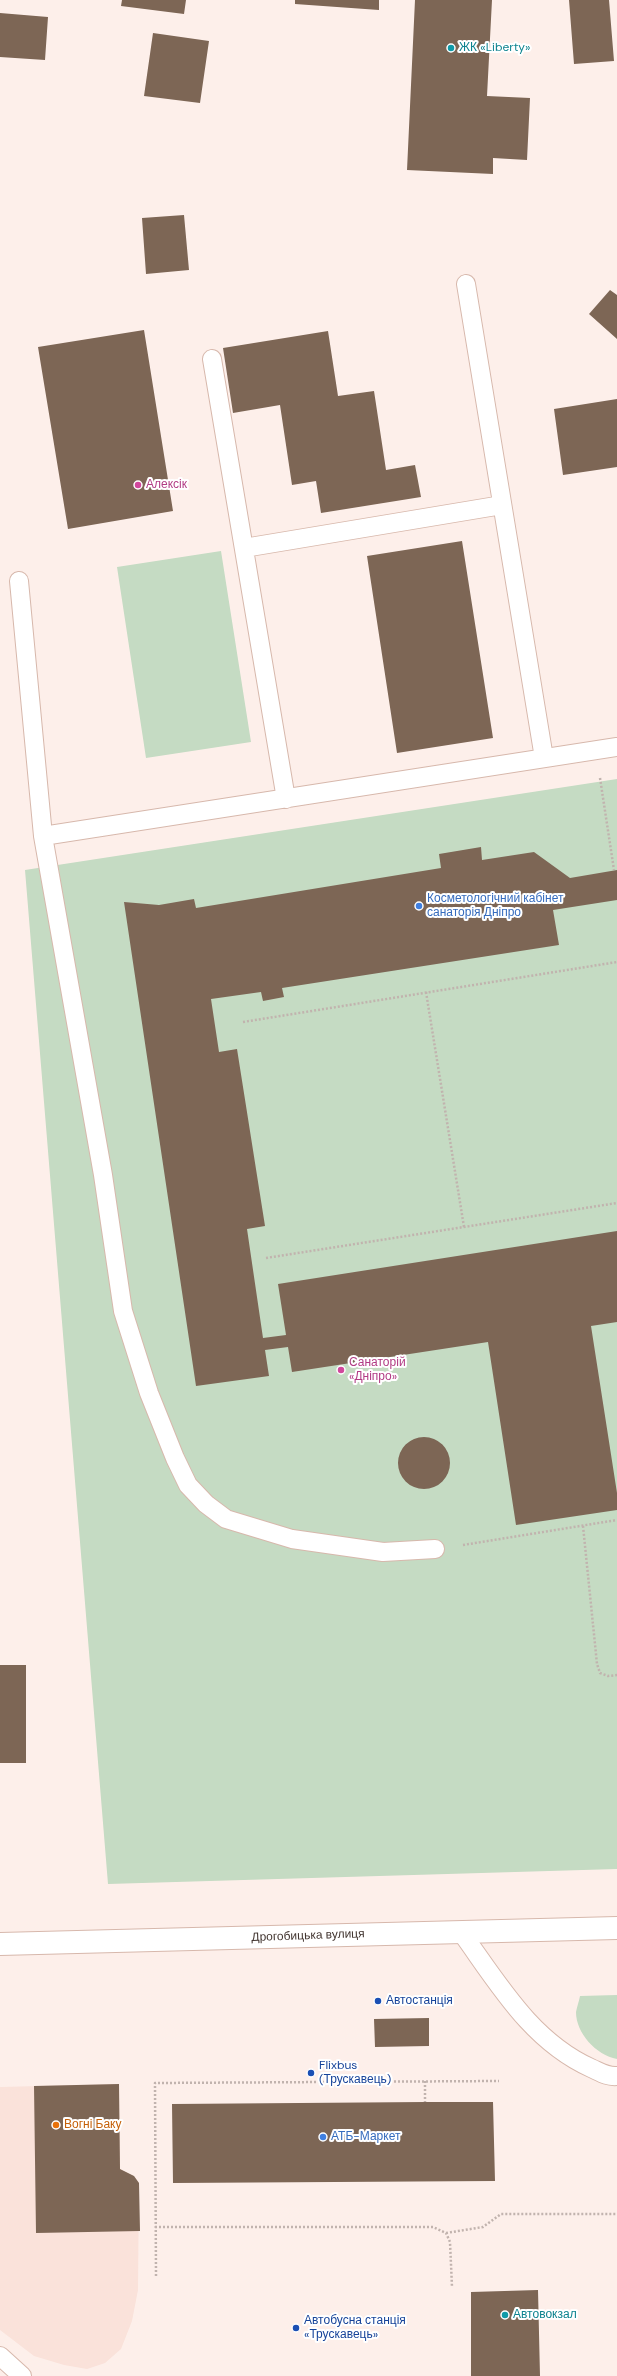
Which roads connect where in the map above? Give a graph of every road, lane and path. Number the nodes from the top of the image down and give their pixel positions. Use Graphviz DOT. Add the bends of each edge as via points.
graph roads {
  1 [pos="466,284"];
  2 [pos="212,359"];
  3 [pos="502,505"];
  4 [pos="244,548"];
  5 [pos="19,581"];
  6 [pos="617,747"];
  7 [pos="595,750"];
  8 [pos="544,758"];
  9 [pos="286,799"];
  10 [pos="43,836"];
  11 [pos="614,870"];
  12 [pos="617,962"];
  13 [pos="426,992"];
  14 [pos="243,1022"];
  15 [pos="617,1203"];
  16 [pos="464,1227"];
  17 [pos="266,1258"];
  18 [pos="617,1520"];
  19 [pos="583,1526"];
  20 [pos="434,1549"];
  21 [pos="617,1675"];
  22 [pos="617,1928"];
  23 [pos="461,1932"];
  24 [pos="0,1944"];
  25 [pos="617,2076"];
  26 [pos="425,2081"];
  27 [pos="498,2081"];
  28 [pos="425,2102"];
  29 [pos="617,2214"];
  30 [pos="155,2227"];
  31 [pos="446,2233"];
  32 [pos="156,2276"];
  33 [pos="452,2287"];
  34 [pos="0,2356"];
  35 [pos="22,2376"];
  1 -- 3 [label="lane"];
  2 -- 4 [label="lane"];
  3 -- 4 [label="lane"];
  3 -- 8 [label="lane"];
  4 -- 9 [label="lane"];
  5 -- 10 [label="lane"];
  6 -- 7 [label="lane"];
  7 -- 8 [label="lane"];
  7 -- 11 [label="path"];
  8 -- 9 [label="lane"];
  9 -- 10 [label="lane"];
  10 -- 20 [label="lane" via="103,1175 123,1311 149,1393 188,1485 206,1504 226,1519 292,1539 382,1552"];
  12 -- 13 [label="path"];
  13 -- 14 [label="path"];
  13 -- 16 [label="path"];
  15 -- 16 [label="path"];
  16 -- 17 [label="path"];
  18 -- 19 [label="path"];
  19 -- 20 [label="path"];
  19 -- 21 [label="path" via="597,1664 600,1673 608,1676"];
  22 -- 23 [label="main road, Дрогобицька вулиця"];
  23 -- 24 [label="main road, Дрогобицька вулиця"];
  23 -- 25 [label="lane" via="517,2009 549,2043 578,2062 610,2076"];
  26 -- 27 [label="path"];
  26 -- 28 [label="path"];
  26 -- 30 [label="path" via="155,2082"];
  29 -- 31 [label="path" via="501,2214 483,2226"];
  30 -- 31 [label="path" via="433,2227"];
  30 -- 32 [label="path"];
  31 -- 33 [label="path" via="450,2242"];
  34 -- 35 [label="lane"];
}
